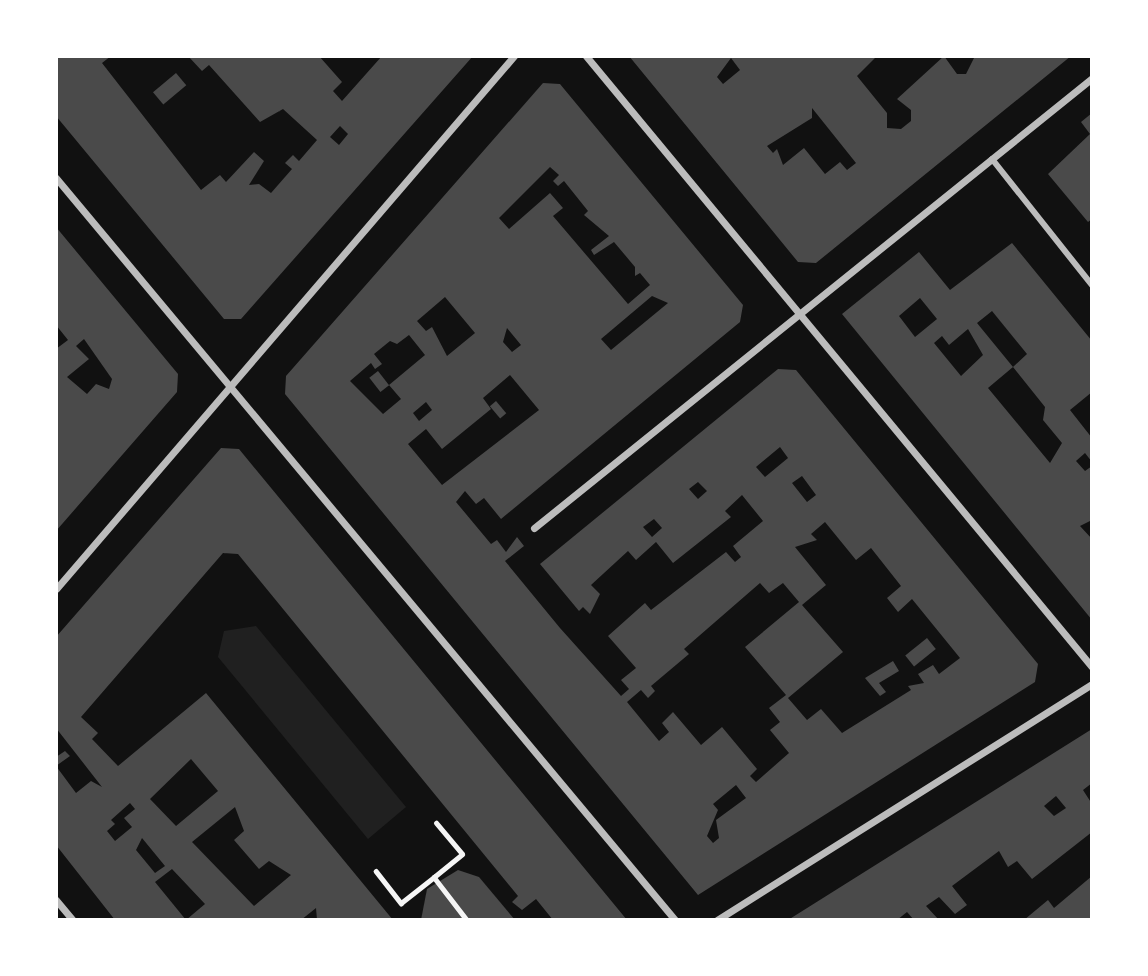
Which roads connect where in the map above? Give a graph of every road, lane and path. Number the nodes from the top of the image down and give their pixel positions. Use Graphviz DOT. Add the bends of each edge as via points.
graph roads {
  1 [pos="514,56"];
  2 [pos="586,56"];
  3 [pos="1092,78"];
  4 [pos="992,159"];
  5 [pos="56,178"];
  6 [pos="1092,285"];
  7 [pos="799,314"];
  8 [pos="232,390"];
  9 [pos="534,528"];
  10 [pos="56,589"];
  11 [pos="1092,667"];
  12 [pos="1092,684"];
  13 [pos="436,823"];
  14 [pos="376,872"];
  15 [pos="434,877"];
  16 [pos="56,900"];
  17 [pos="73,920"];
  18 [pos="467,920"];
  19 [pos="675,920"];
  20 [pos="717,920"];
  1 -- 8 [label="street"];
  2 -- 7 [label="street"];
  3 -- 4 [label="street"];
  4 -- 6 [label="street"];
  4 -- 7 [label="street"];
  5 -- 8 [label="street"];
  7 -- 9 [label="street"];
  7 -- 11 [label="street"];
  8 -- 10 [label="street"];
  8 -- 19 [label="street"];
  12 -- 20 [label="street"];
  13 -- 15 [label="path" via="462,854"];
  14 -- 15 [label="path" via="401,902"];
  15 -- 18 [label="path"];
  16 -- 17 [label="street"];
}
